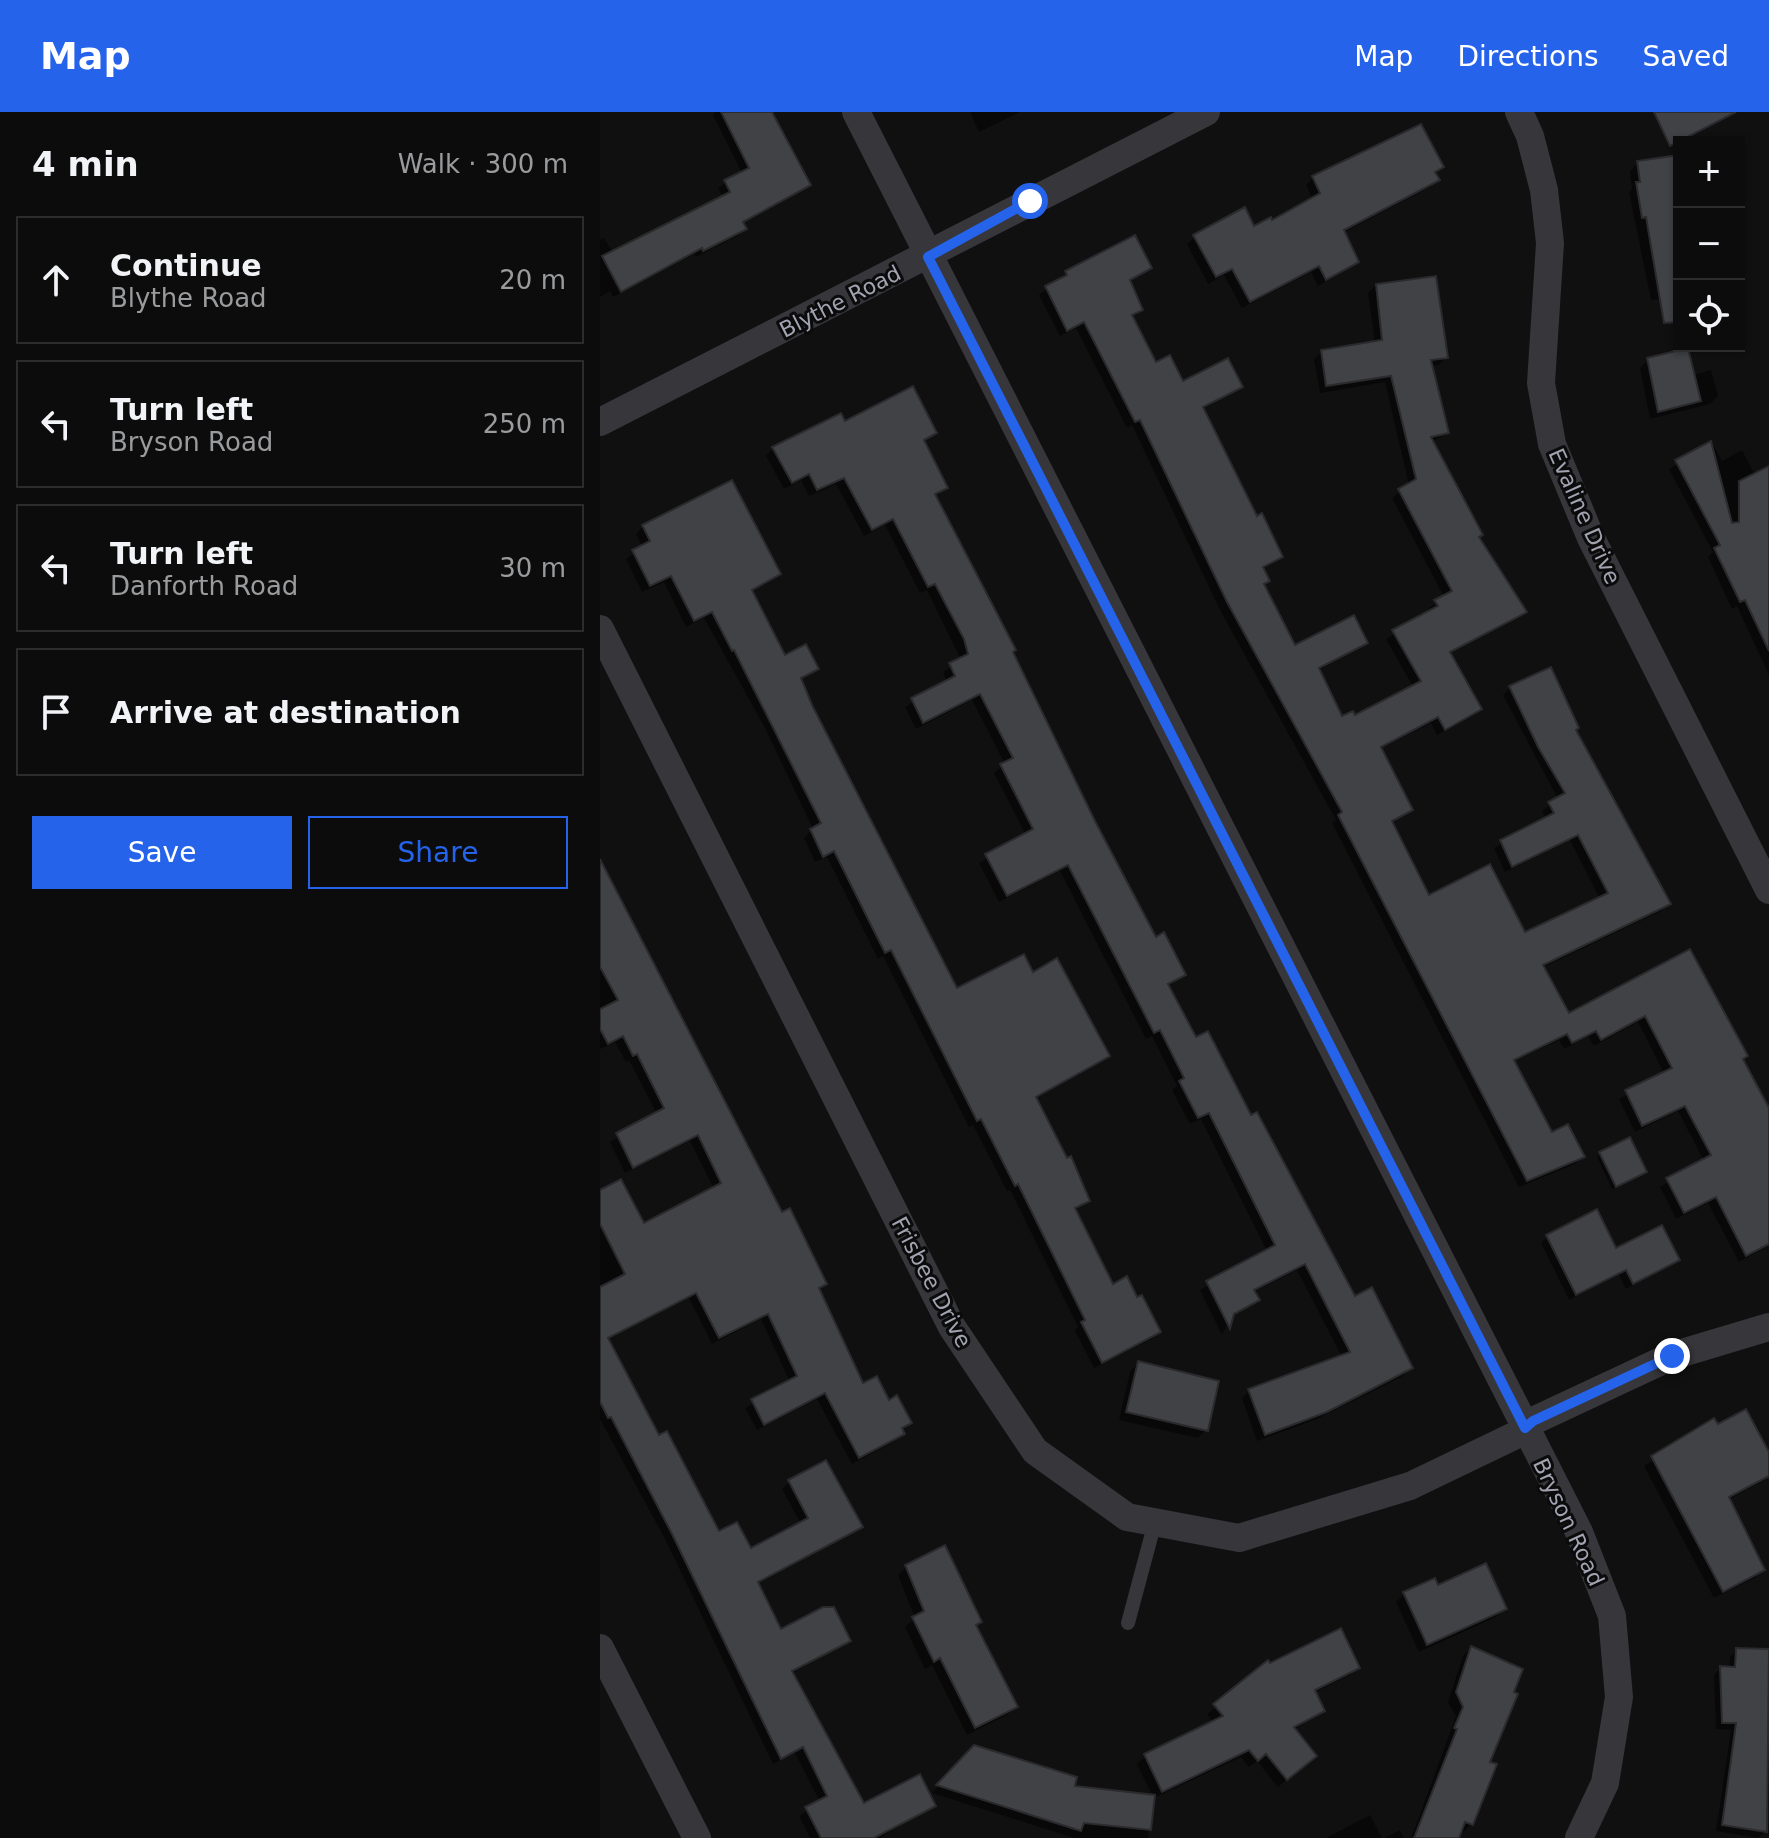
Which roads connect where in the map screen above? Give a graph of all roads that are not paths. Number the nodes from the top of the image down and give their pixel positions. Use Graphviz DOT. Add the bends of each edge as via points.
graph roads {
  1 [pos="856,112"];
  2 [pos="1206,112"];
  3 [pos="1519,112"];
  4 [pos="928,257"];
  5 [pos="600,422"];
  6 [pos="600,629"];
  7 [pos="1769,890"];
  8 [pos="1769,1327"];
  9 [pos="1525,1428"];
  10 [pos="1155,1522"];
  11 [pos="1128,1623"];
  12 [pos="600,1648"];
  13 [pos="697,1838"];
  14 [pos="1579,1838"];
  1 -- 4 [label="street, Bryson Road"];
  2 -- 4 [label="street, Blythe Road"];
  3 -- 7 [label="street, Evaline Drive" via="1544,190 1550,243 1541,383 1552,444 1591,538"];
  4 -- 5 [label="street, Blythe Road"];
  4 -- 9 [label="street, Bryson Road"];
  6 -- 10 [label="street, Frisbee Drive" via="952,1327 1035,1451 1127,1517"];
  8 -- 9 [label="street, Frisbee Drive" via="1672,1356"];
  9 -- 10 [label="street, Frisbee Drive" via="1410,1486 1239,1538"];
  9 -- 14 [label="street, Bryson Road" via="1579,1532 1612,1616 1619,1697 1605,1783"];
  10 -- 11 [label="lane"];
  12 -- 13 [label="street"];
}
